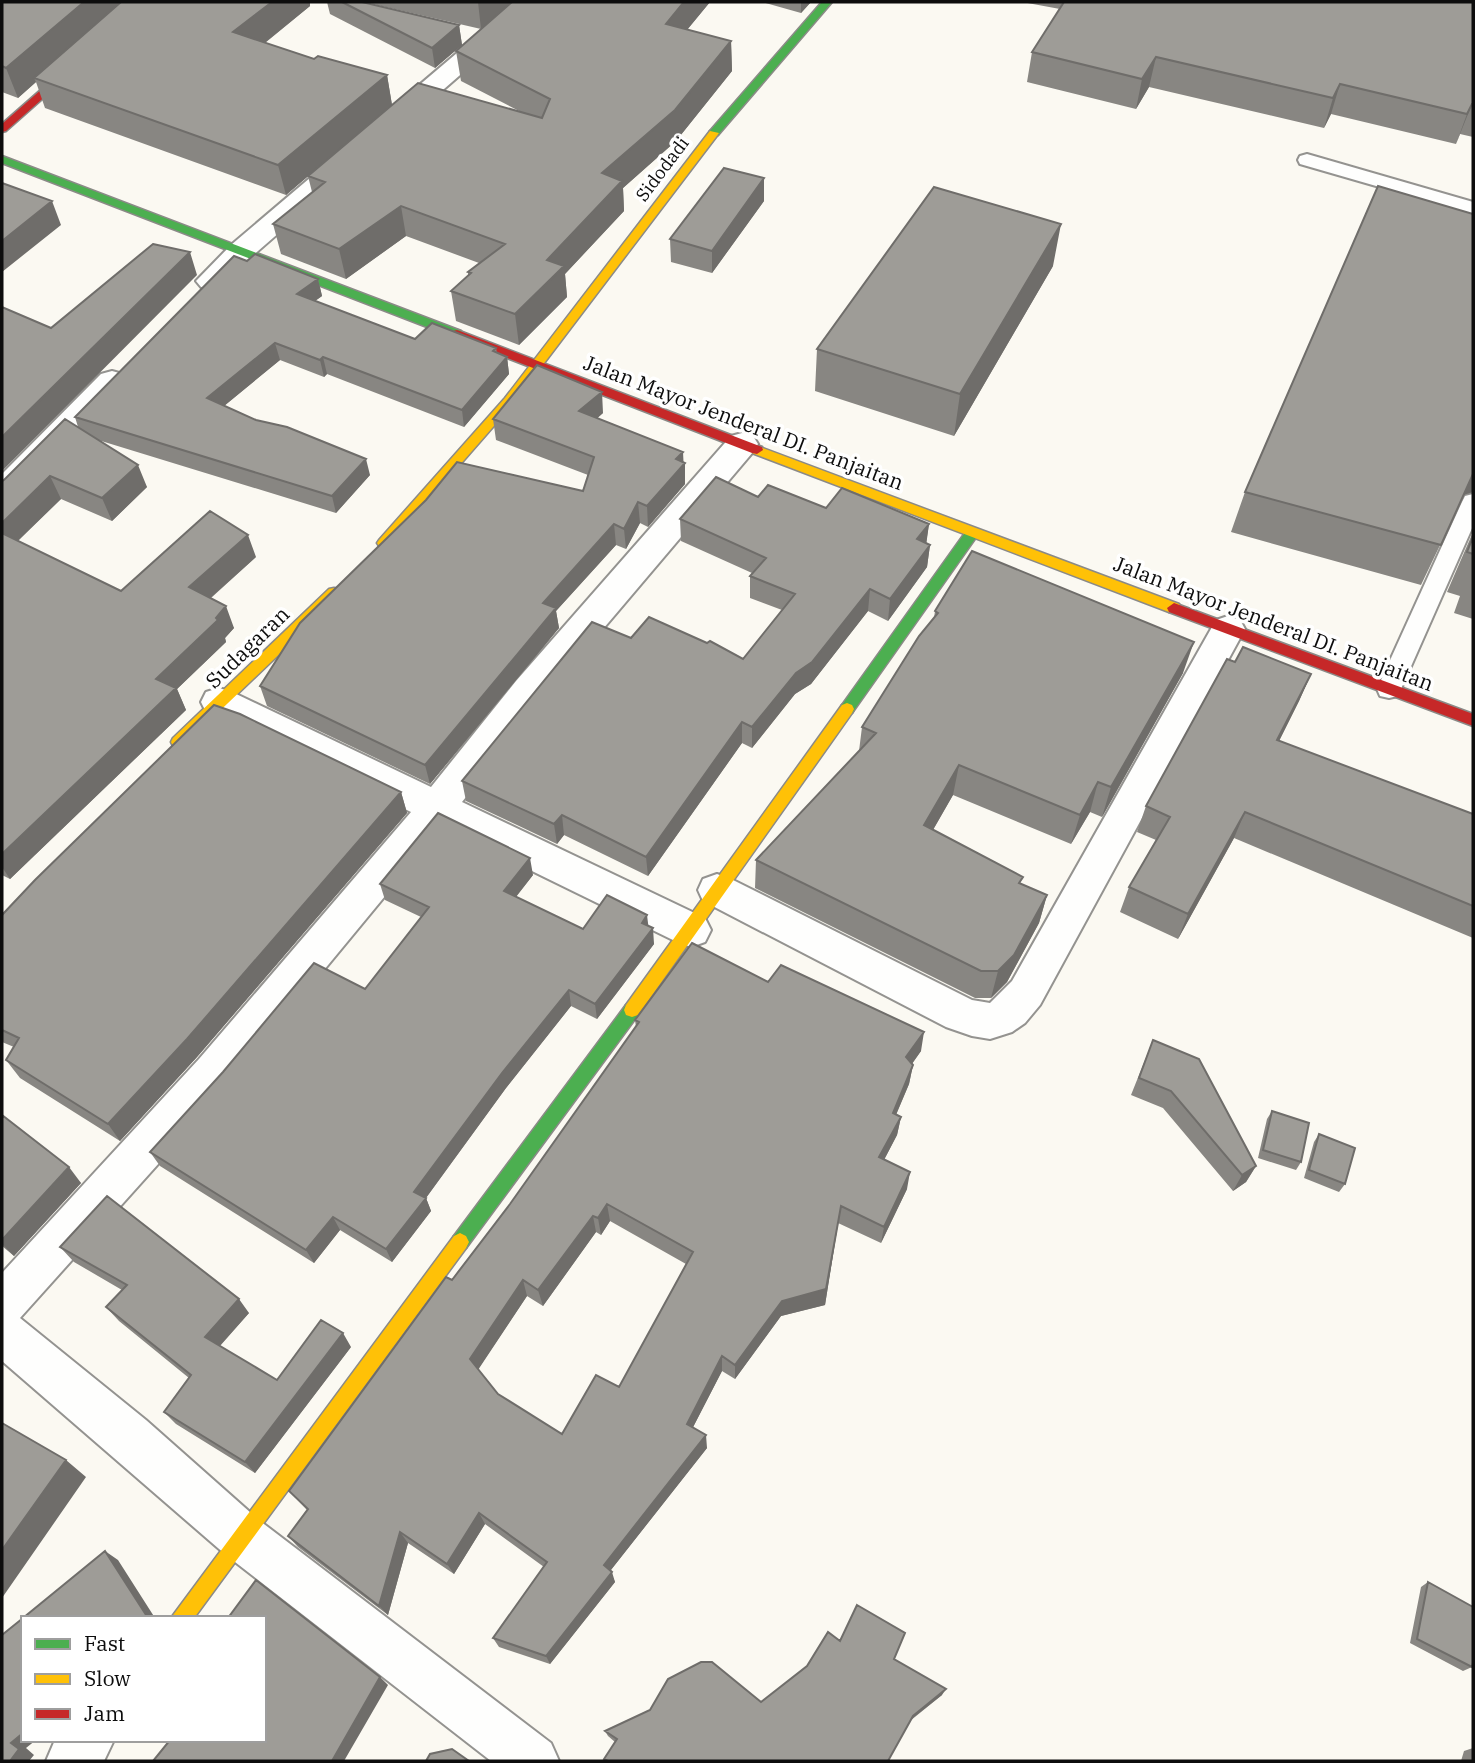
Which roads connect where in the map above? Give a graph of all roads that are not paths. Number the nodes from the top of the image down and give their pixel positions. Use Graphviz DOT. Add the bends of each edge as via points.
graph roads {
  1 [pos="147,2"];
  2 [pos="532,2"];
  3 [pos="827,2"];
  4 [pos="2,129"];
  5 [pos="2,159"];
  6 [pos="1307,160"];
  7 [pos="1473,208"];
  8 [pos="241,251"];
  9 [pos="193,299"];
  10 [pos="135,358"];
  11 [pos="537,365"];
  12 [pos="742,444"];
  13 [pos="2,494"];
  14 [pos="1473,502"];
  15 [pos="972,533"];
  16 [pos="369,558"];
  17 [pos="351,577"];
  18 [pos="1228,629"];
  19 [pos="1389,689"];
  20 [pos="219,702"];
  21 [pos="1473,720"];
  22 [pos="170,751"];
  23 [pos="436,808"];
  24 [pos="717,890"];
  25 [pos="691,930"];
  26 [pos="2,1305"];
  27 [pos="2,1332"];
  28 [pos="243,1538"];
  29 [pos="183,1616"];
  30 [pos="86,1742"];
  31 [pos="72,1761"];
  32 [pos="533,1761"];
  1 -- 4 [label="street"];
  2 -- 8 [label="street" via="476,38"];
  3 -- 11 [label="street, Sidodadi" via="702,148"];
  5 -- 8 [label="street, Jalan Mayor Jenderal DI. Panjaitan"];
  6 -- 7 [label="lane"];
  8 -- 9 [label="street"];
  8 -- 11 [label="street, Jalan Mayor Jenderal DI. Panjaitan"];
  10 -- 13 [label="street"];
  11 -- 12 [label="street, Jalan Mayor Jenderal DI. Panjaitan"];
  11 -- 16 [label="street" via="416,511"];
  12 -- 15 [label="street, Jalan Mayor Jenderal DI. Panjaitan"];
  12 -- 23 [label="street" via="529,691"];
  14 -- 19 [label="lane"];
  15 -- 18 [label="street, Jalan Mayor Jenderal DI. Panjaitan"];
  15 -- 24 [label="street"];
  17 -- 20 [label="street, Sudagaran"];
  18 -- 19 [label="street, Jalan Mayor Jenderal DI. Panjaitan"];
  18 -- 24 [label="street" via="1026,993 1000,1020 984,1023 960,1014"];
  19 -- 21 [label="street, Jalan Mayor Jenderal DI. Panjaitan"];
  20 -- 22 [label="street, Sudagaran"];
  20 -- 23 [label="street"];
  23 -- 25 [label="street"];
  23 -- 26 [label="street" via="214,1072"];
  24 -- 25 [label="street"];
  25 -- 28 [label="street"];
  27 -- 28 [label="street"];
  28 -- 29 [label="street"];
  28 -- 32 [label="street"];
  30 -- 31 [label="street"];
}
